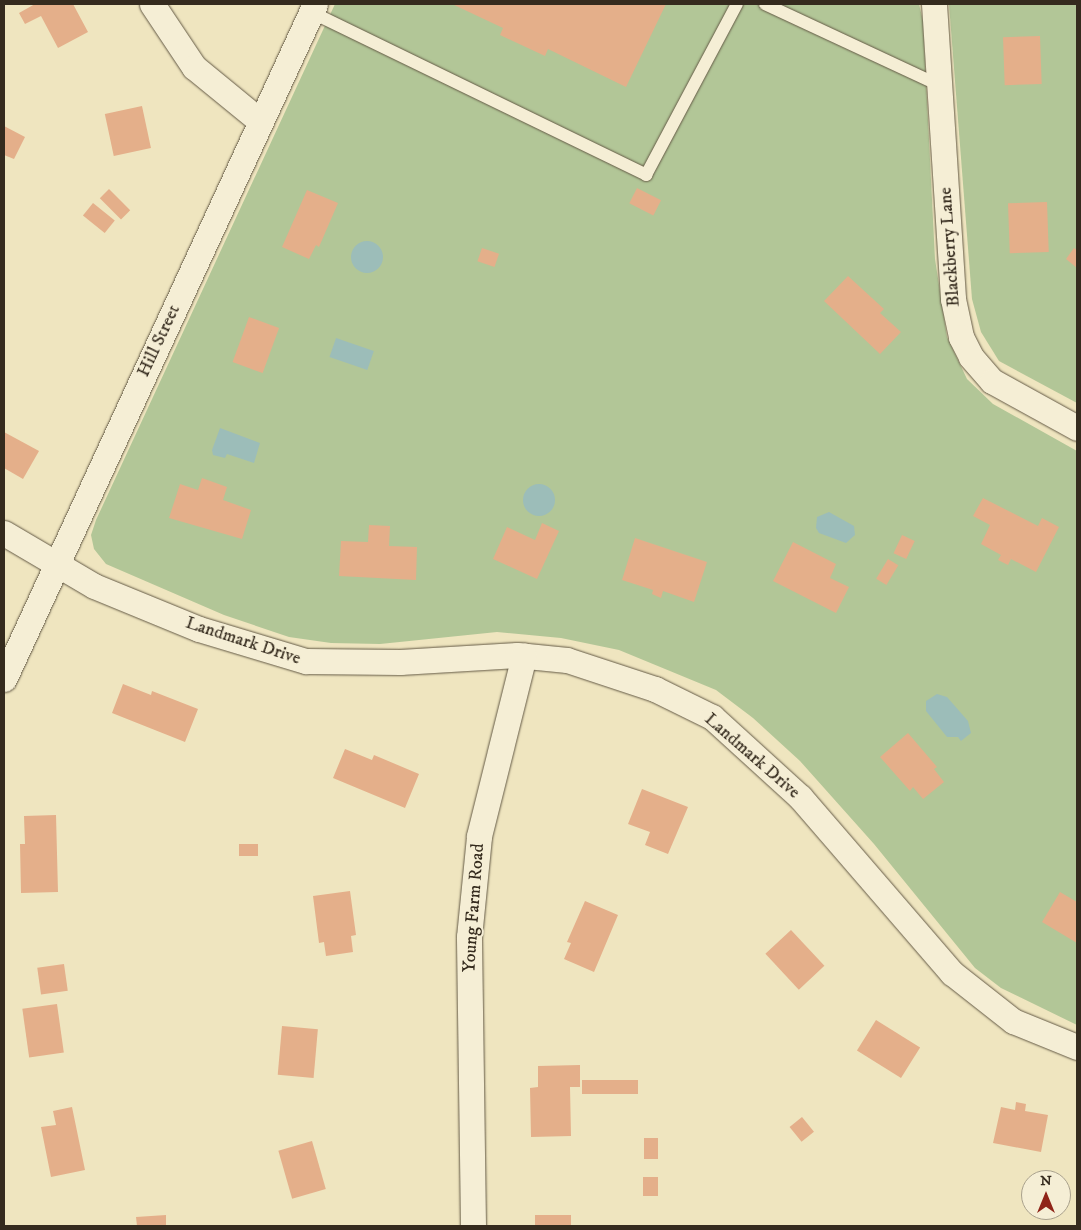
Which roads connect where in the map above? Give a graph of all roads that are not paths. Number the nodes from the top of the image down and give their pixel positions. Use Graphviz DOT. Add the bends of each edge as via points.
graph roads {
  1 [pos="152,4"];
  2 [pos="737,4"];
  3 [pos="765,4"];
  4 [pos="934,4"];
  5 [pos="313,8"];
  6 [pos="939,85"];
  7 [pos="260,121"];
  8 [pos="1077,428"];
  9 [pos="4,533"];
  10 [pos="56,563"];
  11 [pos="524,656"];
  12 [pos="4,678"];
  13 [pos="1077,1047"];
  14 [pos="473,1226"];
  1 -- 7 [label="street" via="194,67"];
  2 -- 5 [label="lane" via="646,175"];
  3 -- 6 [label="lane"];
  4 -- 6 [label="street, Blackberry Lane"];
  5 -- 7 [label="street, Hill Street"];
  6 -- 8 [label="street, Blackberry Lane" via="953,299 961,337 971,357 1006,392"];
  7 -- 10 [label="street, Hill Street"];
  9 -- 10 [label="street, Landmark Drive"];
  10 -- 11 [label="street, Landmark Drive" via="94,586 199,629 306,661 400,662"];
  10 -- 12 [label="street, Hill Street"];
  11 -- 13 [label="street, Landmark Drive" via="567,660 624,677 712,718 800,797 952,973 1013,1021"];
  11 -- 14 [label="street, Young Farm Road" via="479,836 469,937"];
}
